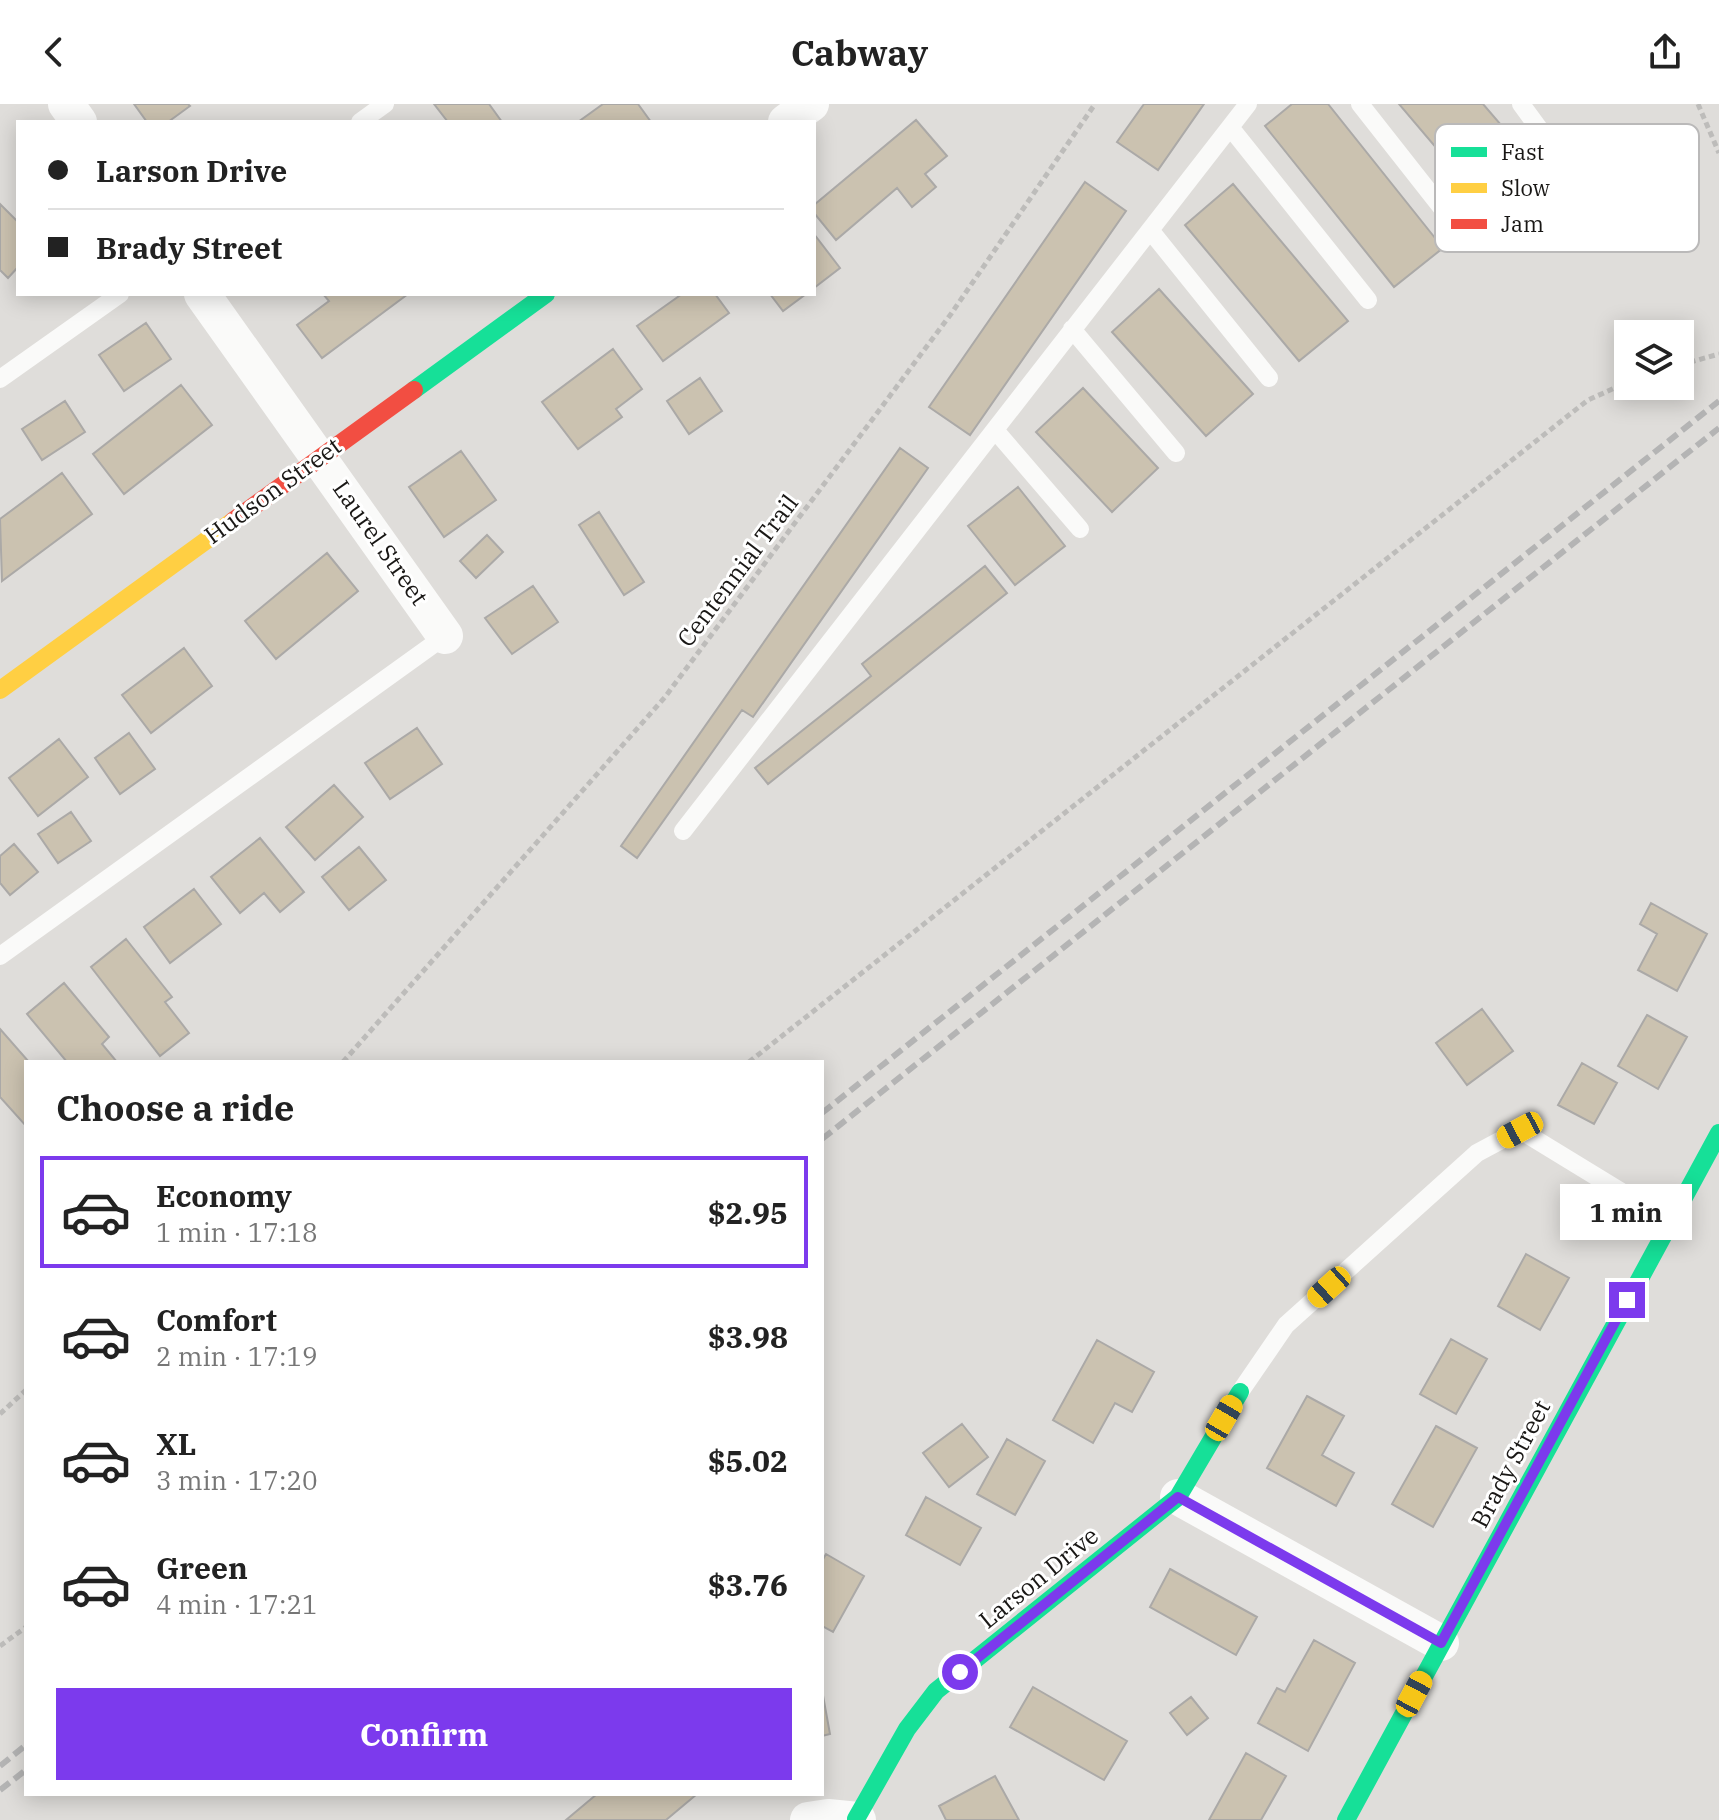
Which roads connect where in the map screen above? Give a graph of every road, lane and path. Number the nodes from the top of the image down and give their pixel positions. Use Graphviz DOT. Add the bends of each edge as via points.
graph roads {
  1 [pos="385,104"];
  2 [pos="811,104"];
  3 [pos="1095,104"];
  4 [pos="1248,104"];
  5 [pos="1360,104"];
  6 [pos="1521,104"];
  7 [pos="1698,104"];
  8 [pos="363,120"];
  9 [pos="789,120"];
  10 [pos="1536,124"];
  11 [pos="1230,127"];
  12 [pos="1719,153"];
  13 [pos="1435,199"];
  14 [pos="1150,230"];
  15 [pos="117,296"];
  16 [pos="203,296"];
  17 [pos="543,296"];
  18 [pos="1368,300"];
  19 [pos="1072,329"];
  20 [pos="1719,354"];
  21 [pos="1694,361"];
  22 [pos="1269,378"];
  23 [pos="0,379"];
  24 [pos="1614,388"];
  25 [pos="995,430"];
  26 [pos="1176,453"];
  27 [pos="319,457"];
  28 [pos="1080,529"];
  29 [pos="445,636"];
  30 [pos="0,690"];
  31 [pos="683,831"];
  32 [pos="0,956"];
  33 [pos="345,1060"];
  34 [pos="752,1060"];
  35 [pos="1719,1133"];
  36 [pos="1669,1221"];
  37 [pos="24,1392"];
  38 [pos="1240,1392"];
  39 [pos="0,1414"];
  40 [pos="1178,1497"];
  41 [pos="24,1628"];
  42 [pos="1441,1643"];
  43 [pos="0,1646"];
  44 [pos="857,1819"];
  45 [pos="808,1820"];
  46 [pos="1346,1820"];
  1 -- 8 [label="lane"];
  2 -- 9 [label="street"];
  3 -- 33 [label="path, Centennial Trail" via="951,314 665,697"];
  4 -- 11 [label="lane"];
  5 -- 13 [label="lane"];
  6 -- 10 [label="lane"];
  7 -- 12 [label="path"];
  11 -- 14 [label="lane"];
  11 -- 18 [label="lane"];
  14 -- 19 [label="lane"];
  14 -- 22 [label="lane"];
  15 -- 23 [label="lane"];
  16 -- 27 [label="street, Laurel Street"];
  17 -- 27 [label="street, Hudson Street"];
  19 -- 25 [label="lane"];
  19 -- 26 [label="lane"];
  20 -- 21 [label="path"];
  24 -- 34 [label="path" via="1588,400"];
  25 -- 28 [label="lane"];
  25 -- 31 [label="lane"];
  27 -- 29 [label="street, Laurel Street"];
  27 -- 30 [label="street, Hudson Street"];
  29 -- 32 [label="lane"];
  35 -- 36 [label="street, Brady Street"];
  36 -- 38 [label="lane" via="1520,1130 1477,1153 1286,1325"];
  36 -- 42 [label="street, Brady Street"];
  37 -- 39 [label="path"];
  38 -- 40 [label="street"];
  40 -- 42 [label="street"];
  40 -- 44 [label="street, Larson Drive" via="936,1691 907,1729"];
  41 -- 43 [label="path"];
  42 -- 46 [label="street, Brady Street"];
  44 -- 45 [label="street"];
}
